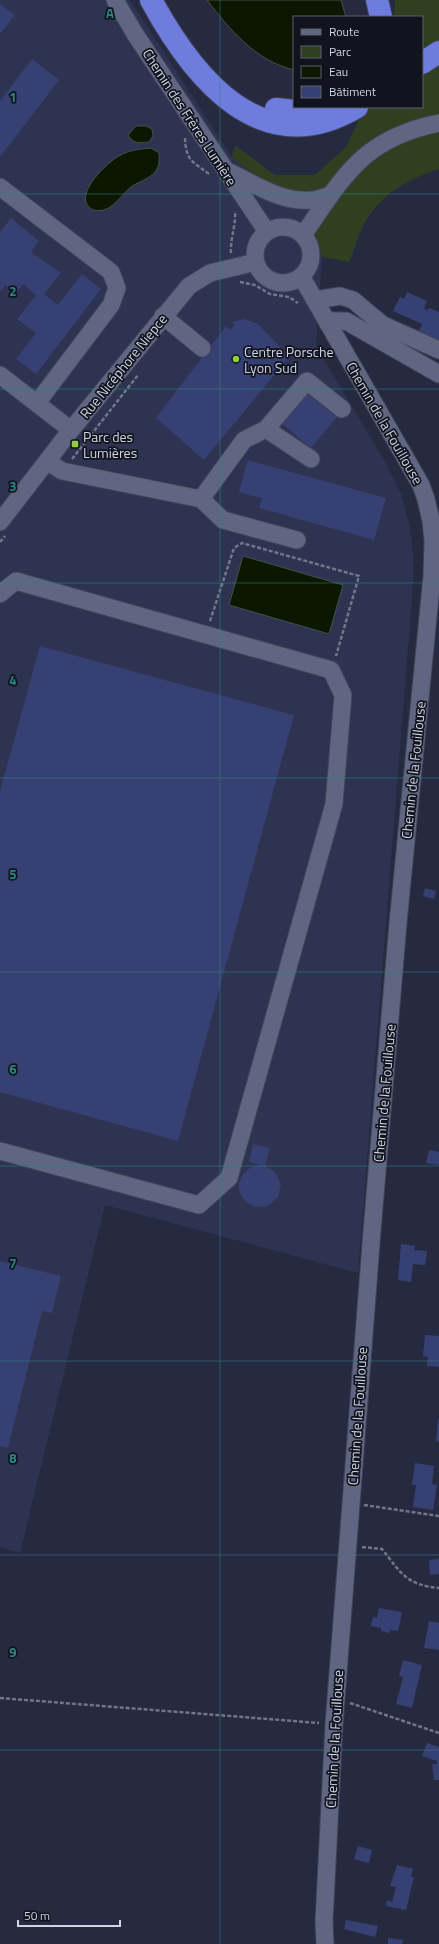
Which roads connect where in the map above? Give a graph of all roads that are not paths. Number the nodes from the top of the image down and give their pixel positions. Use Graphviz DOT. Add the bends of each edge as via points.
graph roads {
  1 [pos="115,0"];
  2 [pos="151,0"];
  3 [pos="162,0"];
  4 [pos="377,0"];
  5 [pos="381,16"];
  6 [pos="439,52"];
  7 [pos="423,63"];
  8 [pos="314,108"];
  9 [pos="355,108"];
  10 [pos="439,123"];
  11 [pos="220,174"];
  12 [pos="0,186"];
  13 [pos="330,195"];
  14 [pos="267,232"];
  15 [pos="304,235"];
  16 [pos="256,262"];
  17 [pos="301,276"];
  18 [pos="308,304"];
  19 [pos="163,316"];
  20 [pos="328,324"];
  21 [pos="202,348"];
  22 [pos="439,350"];
  23 [pos="439,374"];
  24 [pos="0,375"];
  25 [pos="37,403"];
  26 [pos="342,409"];
  27 [pos="266,429"];
  28 [pos="72,430"];
  29 [pos="311,459"];
  30 [pos="47,461"];
  31 [pos="201,499"];
  32 [pos="5,526"];
  33 [pos="297,540"];
  34 [pos="0,594"];
  35 [pos="0,1151"];
  36 [pos="325,1944"];
  1 -- 11 [label="street, Chemin des Frères Lumière"];
  2 -- 9 [label="highway" via="171,35 197,69 222,95 255,117 276,124 308,125 337,117"];
  3 -- 8 [label="highway" via="198,54 216,75 238,93 258,104 276,109 294,111"];
  4 -- 5 [label="highway"];
  6 -- 7 [label="highway"];
  10 -- 13 [label="street" via="406,131 377,147 363,157"];
  11 -- 13 [label="street" via="279,196 312,200"];
  11 -- 14 [label="street, Chemin des Frères Lumière"];
  12 -- 25 [label="street" via="111,272 116,288 111,305"];
  13 -- 15 [label="street"];
  14 -- 15 [label="street" via="286,227"];
  14 -- 16 [label="street" via="257,245"];
  15 -- 17 [label="street" via="311,252 307,269"];
  16 -- 17 [label="street" via="261,272 270,279 280,282 291,281"];
  16 -- 19 [label="street, Rue Nicéphore Niepce" via="210,273 189,286"];
  17 -- 18 [label="street, Chemin de la Fouillouse"];
  18 -- 20 [label="street, Chemin de la Fouillouse"];
  18 -- 22 [label="street" via="340,296 353,300 383,325"];
  19 -- 21 [label="street"];
  19 -- 28 [label="street, Rue Nicéphore Niepce"];
  20 -- 23 [label="street" via="346,321"];
  20 -- 36 [label="street, Chemin de la Fouillouse" via="421,485 433,541 432,576 397,937 351,1503 334,1724"];
  24 -- 25 [label="street"];
  25 -- 28 [label="street"];
  26 -- 27 [label="street" via="307,381"];
  27 -- 29 [label="street"];
  27 -- 31 [label="street" via="244,440"];
  28 -- 30 [label="street, Rue Nicéphore Niepce"];
  30 -- 31 [label="street" via="62,471"];
  30 -- 32 [label="street, Rue Nicéphore Niepce"];
  31 -- 33 [label="street" via="223,520"];
  34 -- 35 [label="street" via="16,581 332,670 343,695 334,804 229,1178 199,1205"];
}
